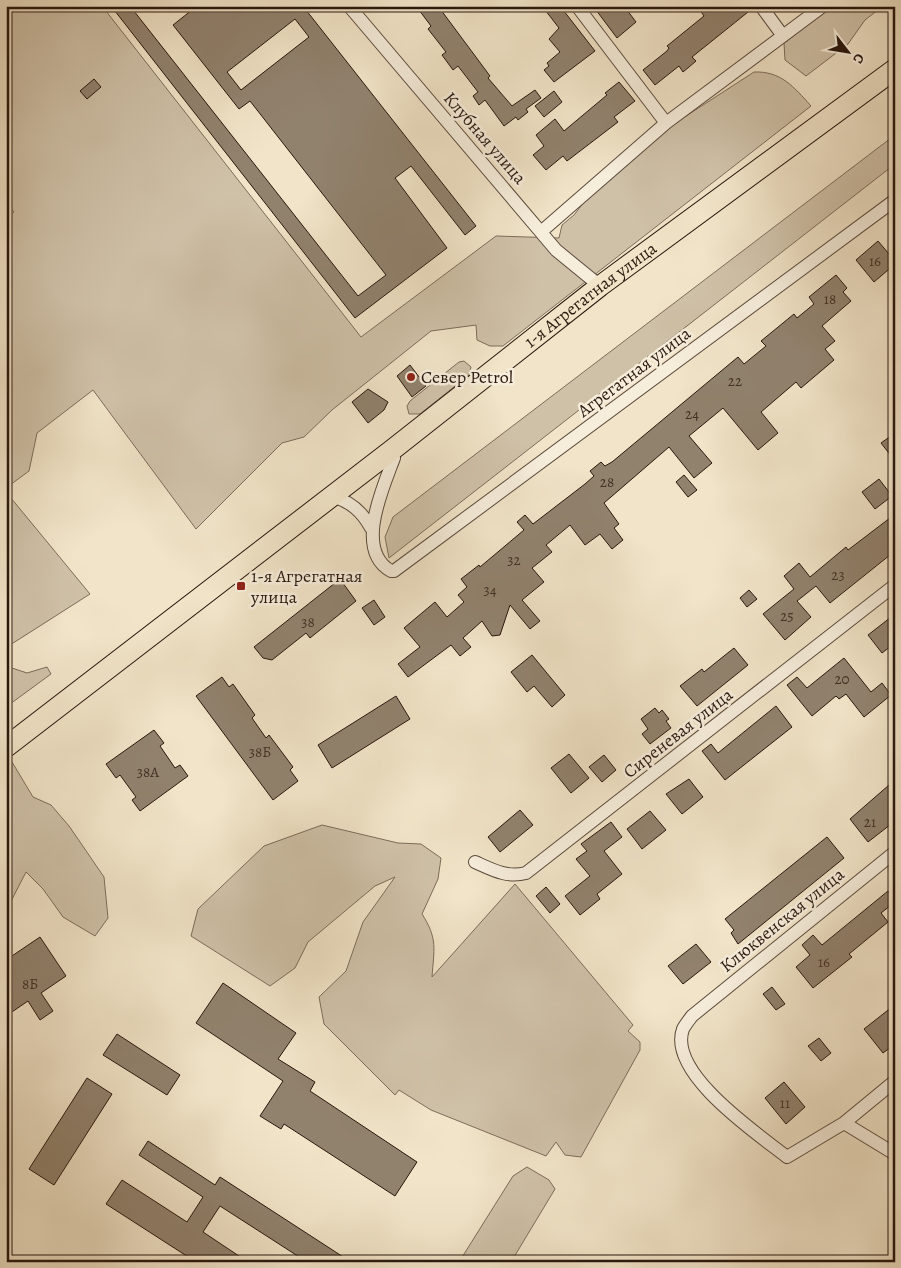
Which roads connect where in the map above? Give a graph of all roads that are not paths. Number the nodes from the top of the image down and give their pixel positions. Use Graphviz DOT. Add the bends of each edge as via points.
graph roads {
  1 [pos="350,6"];
  2 [pos="578,6"];
  3 [pos="761,6"];
  4 [pos="823,6"];
  5 [pos="783,36"];
  6 [pos="895,69"];
  7 [pos="666,123"];
  8 [pos="895,200"];
  9 [pos="542,231"];
  10 [pos="600,286"];
  11 [pos="392,450"];
  12 [pos="331,496"];
  13 [pos="371,528"];
  14 [pos="895,585"];
  15 [pos="6,747"];
  16 [pos="895,852"];
  17 [pos="475,862"];
  18 [pos="895,1081"];
  19 [pos="844,1123"];
  20 [pos="895,1154"];
  1 -- 9 [label="street, Клубная улица"];
  2 -- 7 [label="street"];
  3 -- 5 [label="street"];
  4 -- 5 [label="street"];
  5 -- 7 [label="street"];
  6 -- 10 [label="main road, 1-я Агрегатная улица"];
  7 -- 9 [label="street"];
  8 -- 13 [label="street, Агрегатная улица" via="394,571 382,566 377,559"];
  9 -- 10 [label="street, Клубная улица" via="556,250"];
  10 -- 11 [label="main road, 1-я Агрегатная улица"];
  11 -- 12 [label="main road, 1-я Агрегатная улица"];
  11 -- 13 [label="street" via="394,458"];
  12 -- 13 [label="street" via="354,506"];
  12 -- 15 [label="main road, 1-я Агрегатная улица"];
  14 -- 17 [label="street, Сиреневая улица" via="526,873 504,875"];
  16 -- 19 [label="street, Клюквенская улица" via="692,1016 683,1029 685,1059 693,1072 732,1114 787,1156"];
  18 -- 19 [label="street"];
  19 -- 20 [label="street"];
}
